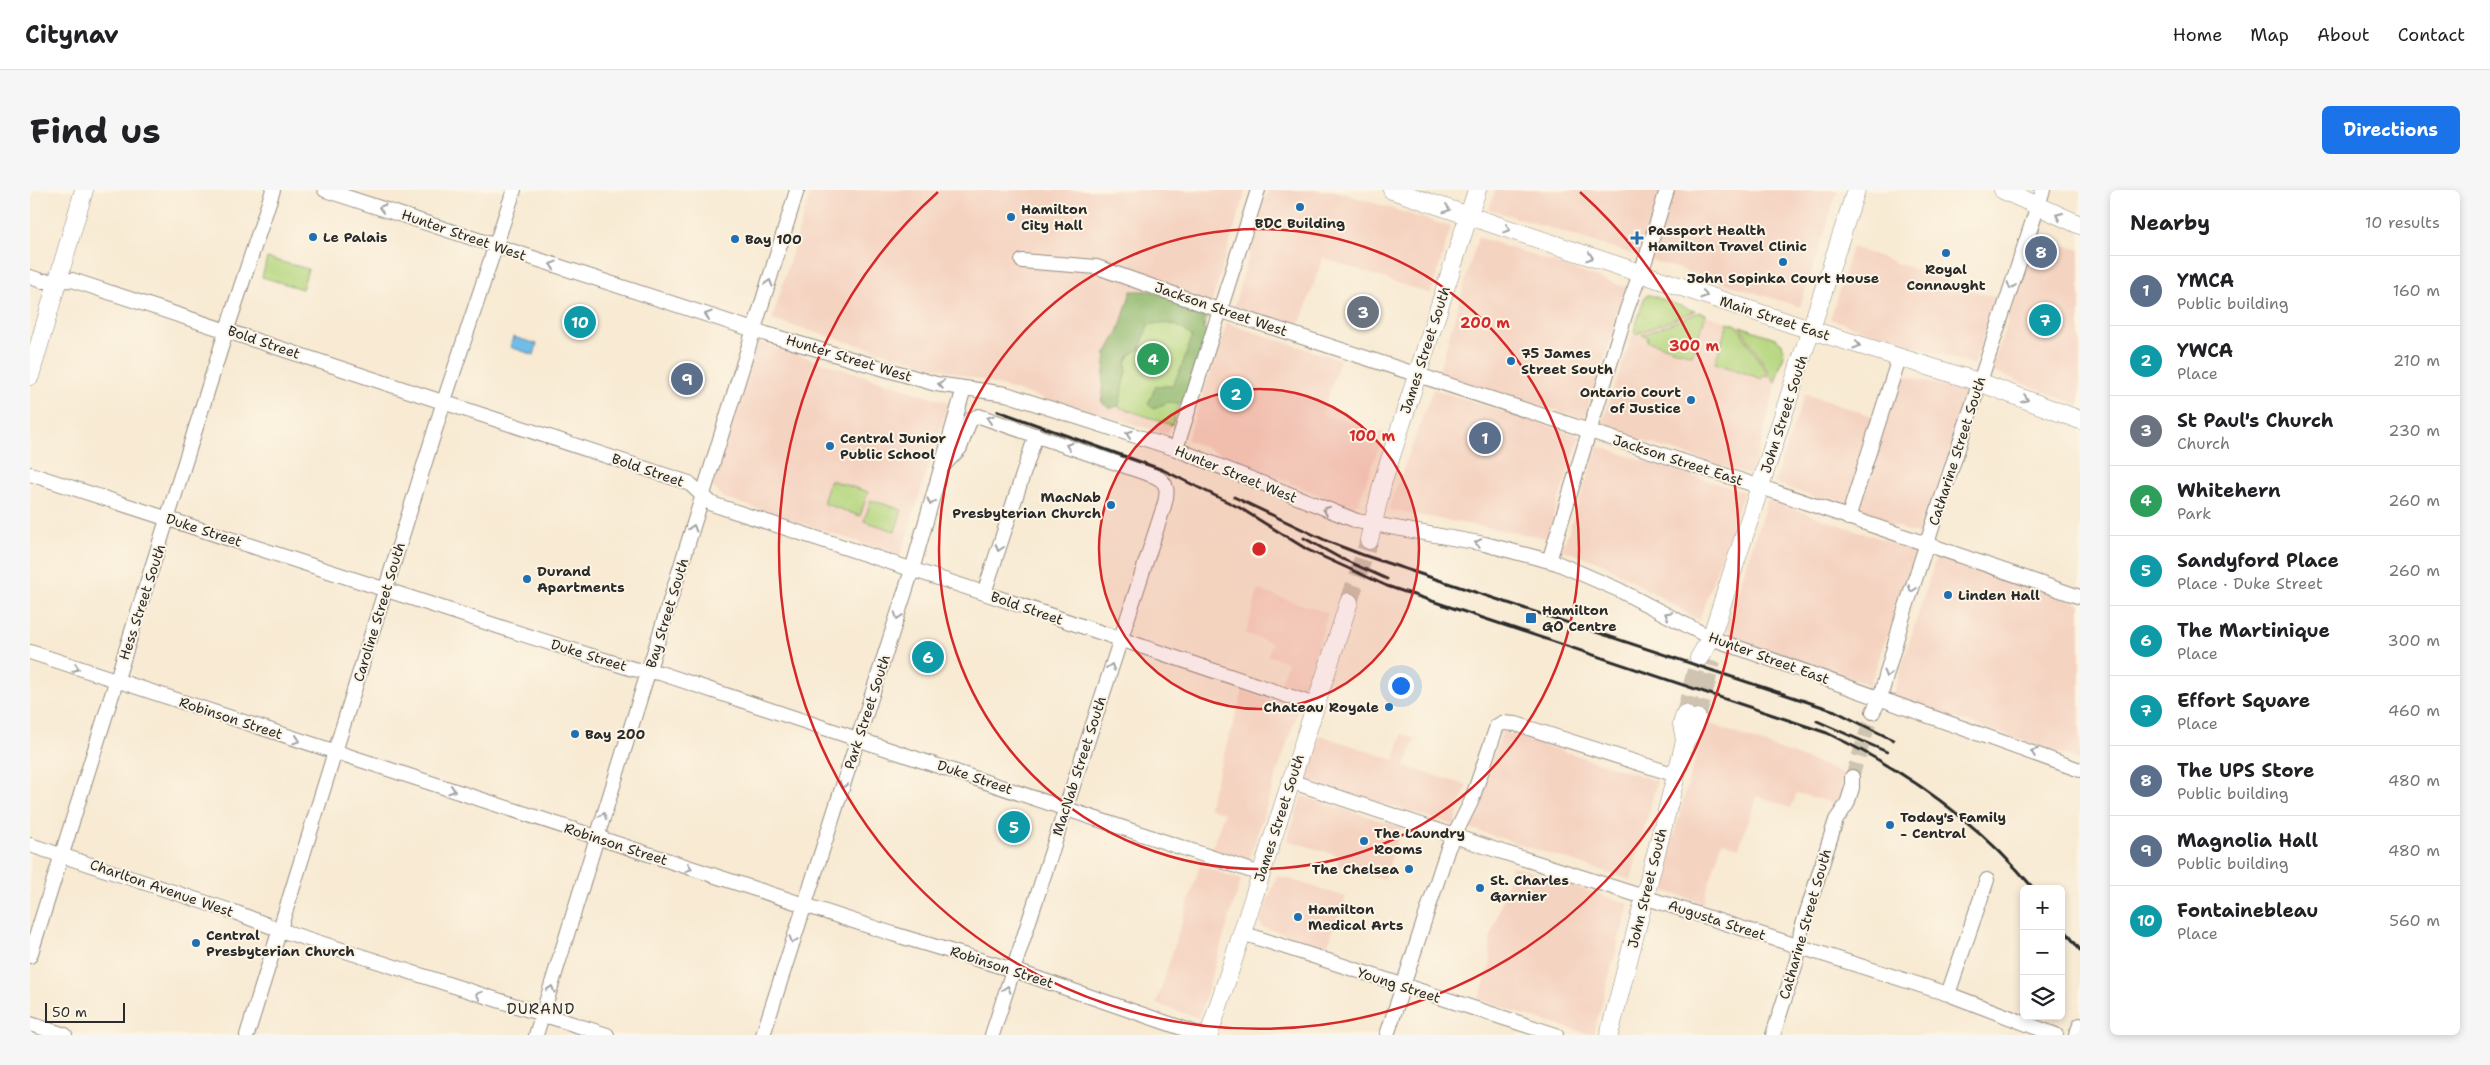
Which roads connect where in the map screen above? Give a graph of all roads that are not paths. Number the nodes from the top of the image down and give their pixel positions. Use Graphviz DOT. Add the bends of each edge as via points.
graph roads {
  1 [pos="84,190"];
  2 [pos="273,190"];
  3 [pos="325,190"];
  4 [pos="514,190"];
  5 [pos="797,190"];
  6 [pos="1258,190"];
  7 [pos="1392,190"];
  8 [pos="1477,190"];
  9 [pos="1667,190"];
  10 [pos="1856,190"];
  11 [pos="2003,190"];
  12 [pos="2041,198"];
  13 [pos="1469,216"];
  14 [pos="2080,225"];
  15 [pos="494,246"];
  16 [pos="1022,261"];
  17 [pos="1641,274"];
  18 [pos="30,277"];
  19 [pos="58,280"];
  20 [pos="1219,310"];
  21 [pos="227,329"];
  22 [pos="754,330"];
  23 [pos="1810,330"];
  24 [pos="1899,358"];
  25 [pos="1418,374"];
  26 [pos="30,376"];
  27 [pos="1979,382"];
  28 [pos="964,388"];
  29 [pos="444,401"];
  30 [pos="2080,420"];
  31 [pos="1589,430"];
  32 [pos="1036,435"];
  33 [pos="1176,449"];
  34 [pos="941,468"];
  35 [pos="30,474"];
  36 [pos="1760,487"];
  37 [pos="703,496"];
  38 [pos="168,518"];
  39 [pos="1848,518"];
  40 [pos="1371,532"];
  41 [pos="1927,543"];
  42 [pos="1549,561"];
  43 [pos="912,570"];
  44 [pos="386,589"];
  45 [pos="984,593"];
  46 [pos="2080,597"];
  47 [pos="1349,602"];
  48 [pos="1711,638"];
  49 [pos="1119,640"];
  50 [pos="30,652"];
  51 [pos="1705,659"];
  52 [pos="648,671"];
  53 [pos="116,681"];
  54 [pos="1880,698"];
  55 [pos="1315,705"];
  56 [pos="1877,714"];
  57 [pos="1691,716"];
  58 [pos="857,739"];
  59 [pos="335,752"];
  60 [pos="2080,770"];
  61 [pos="1676,775"];
  62 [pos="1290,781"];
  63 [pos="1855,781"];
  64 [pos="1065,808"];
  65 [pos="1456,836"];
  66 [pos="598,838"];
  67 [pos="30,845"];
  68 [pos="62,855"];
  69 [pos="1261,874"];
  70 [pos="1988,880"];
  71 [pos="1645,897"];
  72 [pos="804,905"];
  73 [pos="280,930"];
  74 [pos="1242,933"];
  75 [pos="1799,946"];
  76 [pos="30,956"];
  77 [pos="1012,970"];
  78 [pos="1403,986"];
  79 [pos="1948,994"];
  80 [pos="543,1013"];
  81 [pos="30,1024"];
  82 [pos="2080,1025"];
  83 [pos="65,1035"];
  84 [pos="247,1035"];
  85 [pos="536,1035"];
  86 [pos="606,1035"];
  87 [pos="763,1035"];
  88 [pos="992,1035"];
  89 [pos="1202,1035"];
  90 [pos="1209,1035"];
  91 [pos="1387,1035"];
  92 [pos="1556,1035"];
  93 [pos="1609,1035"];
  94 [pos="1773,1035"];
  95 [pos="2056,1035"];
  96 [pos="2076,1035"];
  1 -- 19 [label="main road"];
  2 -- 21 [label="street, Hess Street South"];
  15 -- 3 [label="street, Hunter Street West, one-way"];
  4 -- 15 [label="street, Caroline Street South"];
  22 -- 5 [label="street, Bay Street South, one-way"];
  6 -- 20 [label="street"];
  7 -- 13 [label="main road, Main Street East, one-way"];
  8 -- 13 [label="main road, James Street South"];
  9 -- 17 [label="street"];
  10 -- 23 [label="main road, John Street South"];
  11 -- 12 [label="main road"];
  14 -- 12 [label="main road, one-way"];
  12 -- 27 [label="street, Catharine Street South, one-way"];
  13 -- 17 [label="main road, Main Street East, one-way"];
  13 -- 25 [label="main road, James Street South"];
  22 -- 15 [label="street, Hunter Street West, one-way"];
  15 -- 29 [label="street, Caroline Street South"];
  16 -- 20 [label="street, Jackson Street West" via="1094,266"];
  17 -- 23 [label="main road, Main Street East, one-way"];
  17 -- 31 [label="street"];
  18 -- 19 [label="street, Bold Street" via="42,281"];
  19 -- 21 [label="street, Bold Street" via="72,280"];
  19 -- 26 [label="main road"];
  20 -- 25 [label="street, Jackson Street West"];
  20 -- 33 [label="street"];
  21 -- 29 [label="street, Bold Street"];
  21 -- 38 [label="street, Hess Street South"];
  28 -- 22 [label="street, Hunter Street West, one-way" via="936,384"];
  22 -- 37 [label="street, Bay Street South"];
  23 -- 24 [label="main road, Main Street East, one-way"];
  23 -- 36 [label="main road, John Street South"];
  24 -- 27 [label="main road, Main Street East"];
  24 -- 39 [label="street"];
  25 -- 31 [label="street, Jackson Street East"];
  25 -- 40 [label="main road, James Street South" via="1383,481"];
  27 -- 30 [label="main road, Main Street East, one-way"];
  27 -- 41 [label="street, Catharine Street South"];
  33 -- 28 [label="street, Hunter Street West, one-way" via="1006,394"];
  28 -- 34 [label="street, Park Street South"];
  29 -- 37 [label="street, Bold Street" via="689,483"];
  29 -- 44 [label="street, Caroline Street South"];
  31 -- 36 [label="street, Jackson Street East"];
  31 -- 42 [label="street"];
  32 -- 34 [label="street, one-way" via="974,417 967,425 960,448"];
  32 -- 45 [label="street, one-way"];
  49 -- 32 [label="street, MacNab Street South, one-way" via="1167,488 1154,476"];
  40 -- 33 [label="street, Hunter Street West, one-way" via="1348,518"];
  34 -- 43 [label="street, Park Street South, one-way"];
  35 -- 38 [label="street, Duke Street"];
  36 -- 39 [label="street, Jackson Street East"];
  36 -- 48 [label="main road, John Street South"];
  37 -- 43 [label="street, Bold Street" via="717,506"];
  52 -- 37 [label="street, Bay Street South, one-way"];
  38 -- 44 [label="street, Duke Street"];
  38 -- 53 [label="street, Hess Street South"];
  39 -- 41 [label="street, Jackson Street East"];
  42 -- 40 [label="street, Hunter Street East, one-way" via="1485,544"];
  41 -- 46 [label="street, Jackson Street East"];
  41 -- 54 [label="street, Catharine Street South, one-way"];
  48 -- 42 [label="street, Hunter Street East, one-way" via="1620,590"];
  43 -- 45 [label="street, Bold Street"];
  43 -- 58 [label="street, Park Street South, one-way"];
  44 -- 52 [label="street, Duke Street" via="633,669"];
  44 -- 59 [label="street, Caroline Street South"];
  45 -- 49 [label="street, Bold Street"];
  47 -- 55 [label="main road, James Street South"];
  48 -- 51 [label="main road, John Street South"];
  48 -- 54 [label="street, Hunter Street East"];
  49 -- 55 [label="street, Bold Street"];
  64 -- 49 [label="street, MacNab Street South, one-way"];
  50 -- 53 [label="street, Robinson Street, one-way"];
  52 -- 58 [label="street, Duke Street"];
  66 -- 52 [label="street, Bay Street South, one-way"];
  53 -- 59 [label="street, Robinson Street, one-way"];
  53 -- 68 [label="street, Hess Street South"];
  54 -- 56 [label="street, Catharine Street South"];
  60 -- 54 [label="street, Hunter Street East, one-way"];
  55 -- 62 [label="main road, James Street South"];
  57 -- 61 [label="main road, John Street South" via="1695,728 1685,741"];
  58 -- 64 [label="street, Duke Street"];
  58 -- 72 [label="street, Park Street South, one-way"];
  59 -- 66 [label="street, Robinson Street, one-way"];
  59 -- 73 [label="street, Caroline Street South"];
  61 -- 65 [label="street" via="1516,724 1502,723 1494,731"];
  61 -- 71 [label="main road, John Street South"];
  62 -- 65 [label="street, Augusta Street"];
  62 -- 69 [label="main road, James Street South"];
  63 -- 75 [label="street, Catharine Street South" via="1847,804 1836,820"];
  64 -- 69 [label="street, Duke Street"];
  64 -- 77 [label="street, MacNab Street South"];
  65 -- 71 [label="street, Augusta Street"];
  65 -- 78 [label="street" via="1448,848"];
  66 -- 72 [label="street, Robinson Street, one-way"];
  80 -- 66 [label="street, Bay Street South, one-way"];
  67 -- 68 [label="street, Charlton Avenue West"];
  68 -- 73 [label="street, Charlton Avenue West"];
  68 -- 76 [label="street, Hess Street South"];
  69 -- 74 [label="main road, James Street South"];
  70 -- 79 [label="street"];
  71 -- 75 [label="street, Augusta Street"];
  71 -- 93 [label="main road, John Street South"];
  72 -- 77 [label="street, Robinson Street"];
  72 -- 87 [label="street, Park Street South, one-way"];
  80 -- 73 [label="street, Charlton Avenue West, one-way"];
  73 -- 84 [label="street, Caroline Street South"];
  74 -- 78 [label="street, Young Street"];
  74 -- 90 [label="main road, James Street South"];
  75 -- 79 [label="street, Augusta Street"];
  75 -- 94 [label="street, Catharine Street South"];
  88 -- 77 [label="street, MacNab Street South, one-way"];
  77 -- 89 [label="street, Robinson Street"];
  78 -- 91 [label="street"];
  78 -- 92 [label="street, Young Street"];
  79 -- 95 [label="street, Augusta Street"];
  80 -- 85 [label="street, Bay Street South"];
  80 -- 86 [label="street, Charlton Avenue West"];
  81 -- 83 [label="street"];
  82 -- 96 [label="street"];
}
